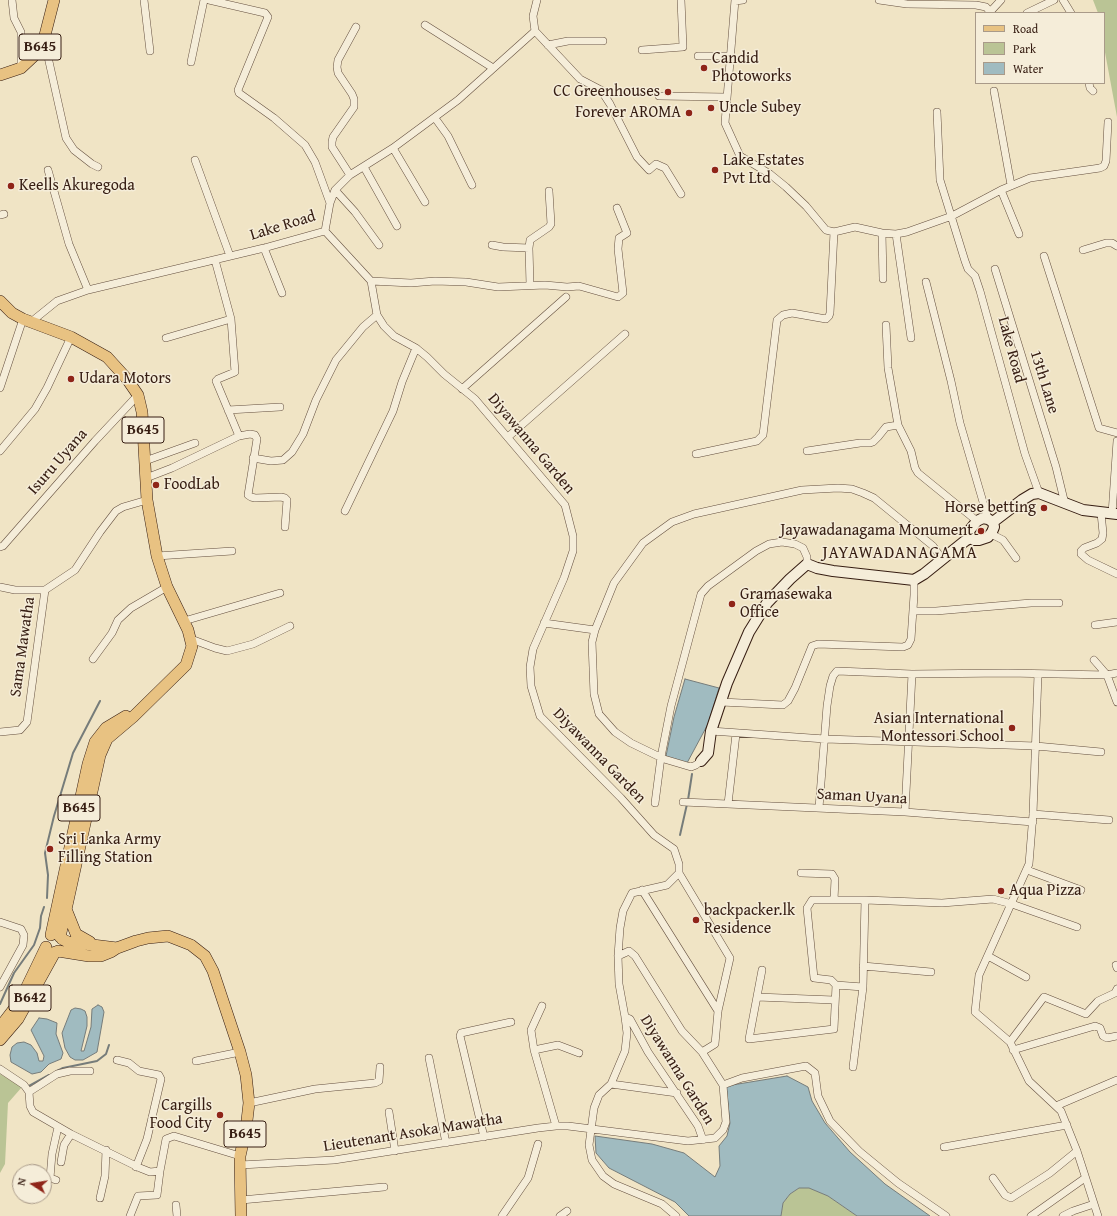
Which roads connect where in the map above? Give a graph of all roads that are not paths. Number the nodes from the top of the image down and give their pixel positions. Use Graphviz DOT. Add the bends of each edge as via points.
graph roads {
  1 [pos="12,0"];
  2 [pos="54,0"];
  3 [pos="144,0"];
  4 [pos="204,0"];
  5 [pos="209,0"];
  6 [pos="537,0"];
  7 [pos="681,0"];
  8 [pos="743,0"];
  9 [pos="879,0"];
  10 [pos="1001,0"];
  11 [pos="1054,0"];
  12 [pos="1063,0"];
  13 [pos="735,1"];
  14 [pos="891,1"];
  15 [pos="991,12"];
  16 [pos="1029,12"];
  17 [pos="1070,12"];
  18 [pos="425,25"];
  19 [pos="356,27"];
  20 [pos="536,31"];
  21 [pos="44,39"];
  22 [pos="604,41"];
  23 [pos="548,45"];
  24 [pos="642,50"];
  25 [pos="150,51"];
  26 [pos="698,56"];
  27 [pos="730,56"];
  28 [pos="191,62"];
  29 [pos="21,68"];
  30 [pos="493,68"];
  31 [pos="0,75"];
  32 [pos="1089,84"];
  33 [pos="994,91"];
  34 [pos="1093,91"];
  35 [pos="660,96"];
  36 [pos="726,97"];
  37 [pos="937,112"];
  38 [pos="435,118"];
  39 [pos="1108,122"];
  40 [pos="393,148"];
  41 [pos="195,160"];
  42 [pos="98,167"];
  43 [pos="364,167"];
  44 [pos="48,170"];
  45 [pos="350,176"];
  46 [pos="472,185"];
  47 [pos="1011,185"];
  48 [pos="335,190"];
  49 [pos="549,190"];
  50 [pos="1001,190"];
  51 [pos="681,194"];
  52 [pos="425,202"];
  53 [pos="330,203"];
  54 [pos="617,208"];
  55 [pos="952,216"];
  56 [pos="397,226"];
  57 [pos="325,231"];
  58 [pos="834,232"];
  59 [pos="882,233"];
  60 [pos="896,234"];
  61 [pos="1019,234"];
  62 [pos="379,245"];
  63 [pos="492,245"];
  64 [pos="1117,246"];
  65 [pos="264,248"];
  66 [pos="529,248"];
  67 [pos="1083,250"];
  68 [pos="230,256"];
  69 [pos="1044,256"];
  70 [pos="215,260"];
  71 [pos="995,269"];
  72 [pos="883,279"];
  73 [pos="371,281"];
  74 [pos="926,282"];
  75 [pos="530,285"];
  76 [pos="88,290"];
  77 [pos="282,293"];
  78 [pos="566,297"];
  79 [pos="0,301"];
  80 [pos="377,315"];
  81 [pos="232,319"];
  82 [pos="27,321"];
  83 [pos="886,325"];
  84 [pos="625,334"];
  85 [pos="71,337"];
  86 [pos="166,338"];
  87 [pos="911,338"];
  88 [pos="416,348"];
  89 [pos="0,388"];
  90 [pos="462,389"];
  91 [pos="138,395"];
  92 [pos="280,407"];
  93 [pos="228,410"];
  94 [pos="898,425"];
  95 [pos="1117,433"];
  96 [pos="239,436"];
  97 [pos="508,438"];
  98 [pos="1117,441"];
  99 [pos="196,443"];
  100 [pos="0,451"];
  101 [pos="807,451"];
  102 [pos="696,454"];
  103 [pos="253,458"];
  104 [pos="145,461"];
  105 [pos="146,478"];
  106 [pos="1039,493"];
  107 [pos="147,500"];
  108 [pos="1066,504"];
  109 [pos="345,512"];
  110 [pos="1101,513"];
  111 [pos="1114,514"];
  112 [pos="991,520"];
  113 [pos="977,521"];
  114 [pos="285,527"];
  115 [pos="991,534"];
  116 [pos="970,538"];
  117 [pos="0,547"];
  118 [pos="232,551"];
  119 [pos="157,556"];
  120 [pos="1016,558"];
  121 [pos="942,559"];
  122 [pos="807,564"];
  123 [pos="1117,574"];
  124 [pos="914,580"];
  125 [pos="0,587"];
  126 [pos="167,587"];
  127 [pos="45,590"];
  128 [pos="280,593"];
  129 [pos="1059,602"];
  130 [pos="913,611"];
  131 [pos="184,621"];
  132 [pos="1117,622"];
  133 [pos="544,623"];
  134 [pos="1095,625"];
  135 [pos="290,626"];
  136 [pos="595,630"];
  137 [pos="191,639"];
  138 [pos="93,659"];
  139 [pos="1094,660"];
  140 [pos="1117,673"];
  141 [pos="912,674"];
  142 [pos="1038,674"];
  143 [pos="1107,675"];
  144 [pos="721,702"];
  145 [pos="1117,702"];
  146 [pos="145,704"];
  147 [pos="710,731"];
  148 [pos="0,732"];
  149 [pos="736,734"];
  150 [pos="825,739"];
  151 [pos="908,742"];
  152 [pos="1036,746"];
  153 [pos="1101,752"];
  154 [pos="661,757"];
  155 [pos="701,761"];
  156 [pos="686,802"];
  157 [pos="655,803"];
  158 [pos="728,804"];
  159 [pos="819,808"];
  160 [pos="905,812"];
  161 [pos="1033,814"];
  162 [pos="1109,820"];
  163 [pos="1033,822"];
  164 [pos="1027,870"];
  165 [pos="679,873"];
  166 [pos="800,873"];
  167 [pos="642,890"];
  168 [pos="1081,890"];
  169 [pos="834,900"];
  170 [pos="865,900"];
  171 [pos="1012,904"];
  172 [pos="66,909"];
  173 [pos="0,922"];
  174 [pos="1077,927"];
  175 [pos="58,937"];
  176 [pos="95,945"];
  177 [pos="117,948"];
  178 [pos="53,950"];
  179 [pos="618,956"];
  180 [pos="988,956"];
  181 [pos="862,966"];
  182 [pos="762,970"];
  183 [pos="931,972"];
  184 [pos="1026,977"];
  185 [pos="836,985"];
  186 [pos="0,987"];
  187 [pos="863,987"];
  188 [pos="1117,989"];
  189 [pos="757,997"];
  190 [pos="834,1000"];
  191 [pos="542,1006"];
  192 [pos="718,1011"];
  193 [pos="625,1017"];
  194 [pos="511,1022"];
  195 [pos="0,1027"];
  196 [pos="1117,1036"];
  197 [pos="0,1040"];
  198 [pos="1010,1042"];
  199 [pos="534,1050"];
  200 [pos="1013,1050"];
  201 [pos="240,1052"];
  202 [pos="702,1052"];
  203 [pos="579,1053"];
  204 [pos="429,1058"];
  205 [pos="117,1060"];
  206 [pos="196,1061"];
  207 [pos="380,1067"];
  208 [pos="853,1067"];
  209 [pos="0,1069"];
  210 [pos="90,1071"];
  211 [pos="1117,1080"];
  212 [pos="611,1084"];
  213 [pos="723,1085"];
  214 [pos="29,1092"];
  215 [pos="677,1093"];
  216 [pos="249,1103"];
  217 [pos="1056,1106"];
  218 [pos="389,1112"];
  219 [pos="556,1126"];
  220 [pos="1067,1126"];
  221 [pos="58,1127"];
  222 [pos="590,1130"];
  223 [pos="71,1134"];
  224 [pos="484,1137"];
  225 [pos="703,1140"];
  226 [pos="446,1143"];
  227 [pos="538,1144"];
  228 [pos="944,1147"];
  229 [pos="106,1150"];
  230 [pos="395,1151"];
  231 [pos="1077,1151"];
  232 [pos="240,1160"];
  233 [pos="61,1162"];
  234 [pos="136,1167"];
  235 [pos="160,1171"];
  236 [pos="993,1178"];
  237 [pos="1085,1178"];
  238 [pos="56,1180"];
  239 [pos="384,1187"];
  240 [pos="100,1198"];
  241 [pos="241,1200"];
  242 [pos="1094,1204"];
  243 [pos="176,1205"];
  244 [pos="567,1211"];
  245 [pos="130,1216"];
  246 [pos="177,1216"];
  247 [pos="241,1216"];
  248 [pos="502,1216"];
  249 [pos="560,1216"];
  250 [pos="676,1216"];
  251 [pos="946,1216"];
  252 [pos="1031,1216"];
  253 [pos="1063,1216"];
  254 [pos="1098,1216"];
  1 -- 29 [label="street" via="14,18 21,32"];
  2 -- 21 [label="main road, B645"];
  3 -- 25 [label="street"];
  4 -- 28 [label="street"];
  5 -- 53 [label="street" via="265,14 268,17 238,90 305,145 315,162"];
  6 -- 20 [label="street" via="533,16"];
  7 -- 24 [label="street" via="683,47"];
  8 -- 13 [label="street"];
  9 -- 14 [label="street"];
  10 -- 15 [label="street"];
  11 -- 16 [label="street"];
  12 -- 17 [label="street"];
  13 -- 27 [label="street"];
  14 -- 15 [label="street" via="907,4 976,5 986,7"];
  18 -- 30 [label="street"];
  19 -- 45 [label="street" via="338,60 337,67 352,94 354,108 332,142 332,147"];
  20 -- 23 [label="street"];
  20 -- 30 [label="street, Lake Road"];
  21 -- 29 [label="main road, B645" via="37,53"];
  21 -- 42 [label="street" via="66,138 74,150"];
  22 -- 23 [label="street" via="568,41"];
  23 -- 51 [label="street" via="580,80 601,90 638,157 649,170 656,164 665,168"];
  26 -- 27 [label="street"];
  27 -- 36 [label="street"];
  29 -- 31 [label="main road, B645"];
  30 -- 38 [label="street, Lake Road"];
  32 -- 34 [label="street"];
  33 -- 47 [label="street"];
  35 -- 36 [label="street"];
  36 -- 58 [label="street" via="725,123 740,156 770,174 806,206 826,230"];
  37 -- 55 [label="street, Lake Road" via="940,180"];
  38 -- 40 [label="street, Lake Road"];
  38 -- 46 [label="street" via="448,136"];
  39 -- 47 [label="street" via="1104,166 1030,178"];
  40 -- 43 [label="street, Lake Road"];
  40 -- 52 [label="street"];
  41 -- 68 [label="street"];
  43 -- 45 [label="street, Lake Road"];
  43 -- 56 [label="street"];
  44 -- 76 [label="street" via="69,244"];
  45 -- 48 [label="street, Lake Road"];
  47 -- 50 [label="street"];
  48 -- 53 [label="street, Lake Road"];
  48 -- 62 [label="street"];
  49 -- 66 [label="street" via="551,224 530,240"];
  50 -- 55 [label="street"];
  50 -- 61 [label="street"];
  53 -- 57 [label="street, Lake Road"];
  54 -- 75 [label="street" via="627,233 619,238 618,249 623,293 618,297 579,286"];
  55 -- 60 [label="street"];
  55 -- 106 [label="street, Lake Road" via="965,261 975,276 980,291 1025,454"];
  57 -- 65 [label="street, Lake Road"];
  57 -- 73 [label="street"];
  58 -- 59 [label="street" via="855,227"];
  58 -- 102 [label="street" via="829,316 826,319 792,313 777,320 763,435 757,441"];
  59 -- 60 [label="street"];
  59 -- 72 [label="street"];
  60 -- 87 [label="street"];
  63 -- 66 [label="street"];
  64 -- 67 [label="street" via="1106,243"];
  65 -- 68 [label="street, Lake Road"];
  65 -- 77 [label="street"];
  66 -- 75 [label="street"];
  68 -- 70 [label="street, Lake Road"];
  69 -- 95 [label="street" via="1099,428"];
  70 -- 76 [label="street, Lake Road"];
  70 -- 81 [label="street"];
  71 -- 108 [label="street, 13th Lane"];
  73 -- 75 [label="street" via="412,283 435,280 498,287"];
  73 -- 80 [label="street"];
  74 -- 112 [label="street" via="960,423"];
  76 -- 82 [label="street, Lake Road" via="57,301"];
  78 -- 90 [label="street"];
  79 -- 82 [label="main road, B645" via="12,313"];
  80 -- 88 [label="street, Diyawanna Garden" via="394,336"];
  80 -- 103 [label="street" via="363,327 336,360 303,434 292,452 283,460"];
  81 -- 86 [label="street"];
  81 -- 93 [label="street" via="234,372 216,382"];
  82 -- 85 [label="main road, B645"];
  82 -- 89 [label="street"];
  83 -- 94 [label="street" via="888,368"];
  84 -- 97 [label="street"];
  85 -- 91 [label="main road, B645" via="107,357 128,378"];
  85 -- 100 [label="street" via="35,410"];
  88 -- 90 [label="street, Diyawanna Garden"];
  88 -- 109 [label="street" via="393,411"];
  90 -- 97 [label="street, Diyawanna Garden" via="475,399"];
  91 -- 104 [label="main road, B645" via="142,412"];
  91 -- 117 [label="street, Isuru Uyana"];
  92 -- 93 [label="street"];
  93 -- 96 [label="street"];
  94 -- 101 [label="street" via="886,427 870,443 860,442"];
  94 -- 113 [label="street" via="911,450 918,473"];
  96 -- 103 [label="street" via="255,435 257,439"];
  96 -- 105 [label="street"];
  97 -- 133 [label="street, Diyawanna Garden" via="565,505 573,536 573,550 564,578"];
  98 -- 111 [label="street"];
  99 -- 104 [label="street"];
  103 -- 114 [label="street" via="248,495 251,498 285,498"];
  104 -- 105 [label="main road, B645"];
  105 -- 107 [label="main road, B645"];
  106 -- 108 [label="street"];
  106 -- 112 [label="street" via="1032,494"];
  107 -- 119 [label="main road, B645"];
  107 -- 127 [label="street, Sama Mawatha" via="116,511 75,570"];
  108 -- 110 [label="street"];
  110 -- 111 [label="street"];
  110 -- 123 [label="street" via="1102,539 1084,548 1081,554"];
  112 -- 113 [label="street" via="983,518"];
  112 -- 115 [label="street" via="994,527"];
  113 -- 116 [label="street" via="969,531"];
  115 -- 116 [label="street" via="979,540"];
  115 -- 120 [label="street" via="1003,540"];
  116 -- 121 [label="street"];
  118 -- 119 [label="street"];
  119 -- 126 [label="main road, B645"];
  121 -- 124 [label="street"];
  121 -- 136 [label="street" via="933,546 874,498 864,493 838,488 802,490 694,514 672,522 643,543 618,577"];
  122 -- 124 [label="street" via="833,571"];
  122 -- 144 [label="street" via="778,590 757,617 738,656"];
  122 -- 154 [label="street" via="803,548 796,544 770,544 756,551 701,594 671,706"];
  124 -- 130 [label="street"];
  125 -- 127 [label="street"];
  126 -- 131 [label="main road, B645"];
  126 -- 138 [label="street" via="131,608 118,620"];
  127 -- 148 [label="street, Sama Mawatha" via="27,722 20,730"];
  128 -- 131 [label="street"];
  129 -- 130 [label="street"];
  130 -- 144 [label="street" via="910,642 903,647 818,644 812,646 795,688 783,706"];
  131 -- 137 [label="main road, B645"];
  132 -- 134 [label="street"];
  133 -- 136 [label="street"];
  133 -- 165 [label="street, Diyawanna Garden" via="533,649 530,667 531,686 540,716 654,834 674,849"];
  135 -- 137 [label="street" via="253,644 227,651"];
  136 -- 154 [label="street" via="592,642 592,667 599,714 615,732"];
  137 -- 146 [label="main road, B645" via="192,646 186,665"];
  139 -- 143 [label="street"];
  140 -- 143 [label="street"];
  141 -- 142 [label="street"];
  141 -- 150 [label="street" via="837,670 830,686"];
  141 -- 151 [label="street"];
  142 -- 143 [label="street"];
  142 -- 152 [label="street"];
  143 -- 145 [label="street"];
  144 -- 147 [label="street"];
  146 -- 172 [label="main road, B645" via="107,739 100,754"];
  146 -- 175 [label="main road, B645" via="106,728 95,742 88,764"];
  147 -- 149 [label="street"];
  147 -- 155 [label="street" via="708,753"];
  149 -- 150 [label="street"];
  149 -- 158 [label="street"];
  150 -- 151 [label="street"];
  150 -- 159 [label="street"];
  151 -- 152 [label="street"];
  151 -- 160 [label="street"];
  152 -- 153 [label="street"];
  152 -- 161 [label="street"];
  154 -- 155 [label="street" via="691,767"];
  154 -- 157 [label="street"];
  156 -- 158 [label="street, Saman Uyana"];
  158 -- 159 [label="street, Saman Uyana"];
  159 -- 160 [label="street, Saman Uyana"];
  160 -- 163 [label="street, Saman Uyana"];
  161 -- 162 [label="street"];
  161 -- 163 [label="street"];
  163 -- 164 [label="street"];
  164 -- 168 [label="street"];
  164 -- 171 [label="street"];
  165 -- 167 [label="street, Diyawanna Garden" via="667,885"];
  165 -- 192 [label="street" via="730,958"];
  166 -- 169 [label="street" via="832,874 835,879"];
  167 -- 179 [label="street, Diyawanna Garden" via="632,893 623,911"];
  167 -- 192 [label="street"];
  169 -- 170 [label="street"];
  169 -- 185 [label="street" via="812,900 807,908 814,978 831,980"];
  170 -- 171 [label="street" via="942,903 993,899"];
  170 -- 181 [label="street"];
  171 -- 174 [label="street"];
  171 -- 180 [label="street"];
  172 -- 175 [label="main road, B645"];
  172 -- 176 [label="main road" via="76,934"];
  173 -- 186 [label="street" via="21,929 24,935 23,944"];
  175 -- 176 [label="main road, B645" via="68,942"];
  175 -- 178 [label="main road" via="63,944"];
  175 -- 178 [label="main road" via="46,941"];
  176 -- 177 [label="main road, B645"];
  177 -- 178 [label="main road, B645" via="101,956"];
  177 -- 201 [label="main road, B645" via="148,938 168,936 191,945 205,956 213,971"];
  178 -- 195 [label="main road, B642"];
  178 -- 197 [label="main road, B642" via="18,1019"];
  179 -- 193 [label="street, Diyawanna Garden" via="619,984"];
  179 -- 202 [label="street, Diyawanna Garden" via="629,951 635,956 682,1031"];
  180 -- 184 [label="street"];
  180 -- 198 [label="street" via="979,975 975,1012"];
  181 -- 183 [label="street"];
  181 -- 187 [label="street"];
  182 -- 189 [label="street"];
  185 -- 187 [label="street"];
  185 -- 190 [label="street"];
  187 -- 208 [label="street"];
  188 -- 198 [label="street" via="1115,993 1098,1001 1086,1014 1044,996"];
  189 -- 190 [label="street"];
  189 -- 190 [label="street" via="749,1039 834,1029"];
  191 -- 199 [label="street" via="530,1030"];
  192 -- 202 [label="street" via="715,1044"];
  193 -- 212 [label="street, Diyawanna Garden" via="625,1052"];
  193 -- 215 [label="street, Diyawanna Garden" via="630,1019 648,1052"];
  194 -- 224 [label="street" via="461,1033 460,1036"];
  196 -- 200 [label="street" via="1107,1038 1103,1036 1100,1028 1095,1026"];
  198 -- 200 [label="street"];
  199 -- 203 [label="street" via="558,1045"];
  199 -- 219 [label="street"];
  200 -- 217 [label="street" via="1029,1081"];
  201 -- 206 [label="street"];
  201 -- 216 [label="main road, B645"];
  202 -- 213 [label="street, Diyawanna Garden"];
  204 -- 226 [label="street"];
  205 -- 234 [label="street" via="129,1063 139,1071 159,1074 161,1079 147,1139"];
  207 -- 216 [label="street" via="379,1081 375,1083 315,1089"];
  209 -- 214 [label="street" via="24,1085"];
  210 -- 214 [label="street" via="57,1074"];
  211 -- 217 [label="street"];
  212 -- 215 [label="street"];
  212 -- 222 [label="street, Diyawanna Garden" via="599,1095"];
  213 -- 225 [label="street, Diyawanna Garden" via="726,1122 724,1130 715,1138"];
  213 -- 251 [label="street" via="742,1078 806,1066 815,1073 818,1096 830,1122 859,1151 898,1183"];
  214 -- 221 [label="street" via="32,1112"];
  215 -- 225 [label="street, Diyawanna Garden" via="698,1126"];
  216 -- 232 [label="main road, B645"];
  217 -- 220 [label="street"];
  218 -- 230 [label="street"];
  219 -- 222 [label="street, Lieutenant Asoka Mawatha"];
  219 -- 224 [label="street, Lieutenant Asoka Mawatha"];
  220 -- 228 [label="street"];
  220 -- 231 [label="street"];
  221 -- 223 [label="street"];
  221 -- 238 [label="street" via="50,1178"];
  222 -- 225 [label="street, Diyawanna Garden" via="688,1141"];
  222 -- 250 [label="street, Diyawanna Garden" via="592,1160 603,1176 614,1184 662,1204"];
  223 -- 229 [label="street"];
  223 -- 233 [label="street" via="64,1145"];
  224 -- 226 [label="street, Lieutenant Asoka Mawatha"];
  226 -- 230 [label="street, Lieutenant Asoka Mawatha"];
  227 -- 248 [label="street" via="528,1178"];
  229 -- 234 [label="street"];
  229 -- 240 [label="street" via="105,1176"];
  230 -- 232 [label="street, Lieutenant Asoka Mawatha" via="334,1160"];
  231 -- 236 [label="street" via="1050,1173 1011,1198 1005,1195"];
  231 -- 237 [label="street"];
  232 -- 235 [label="street, Lieutenant Asoka Mawatha" via="174,1136 166,1139"];
  232 -- 241 [label="main road, B645"];
  234 -- 235 [label="street" via="150,1172"];
  235 -- 245 [label="street" via="157,1195 138,1196"];
  237 -- 242 [label="street"];
  237 -- 252 [label="street"];
  239 -- 241 [label="street"];
  241 -- 247 [label="main road, B645"];
  242 -- 253 [label="street"];
  242 -- 254 [label="street"];
  243 -- 246 [label="street"];
  244 -- 249 [label="street"];
}
